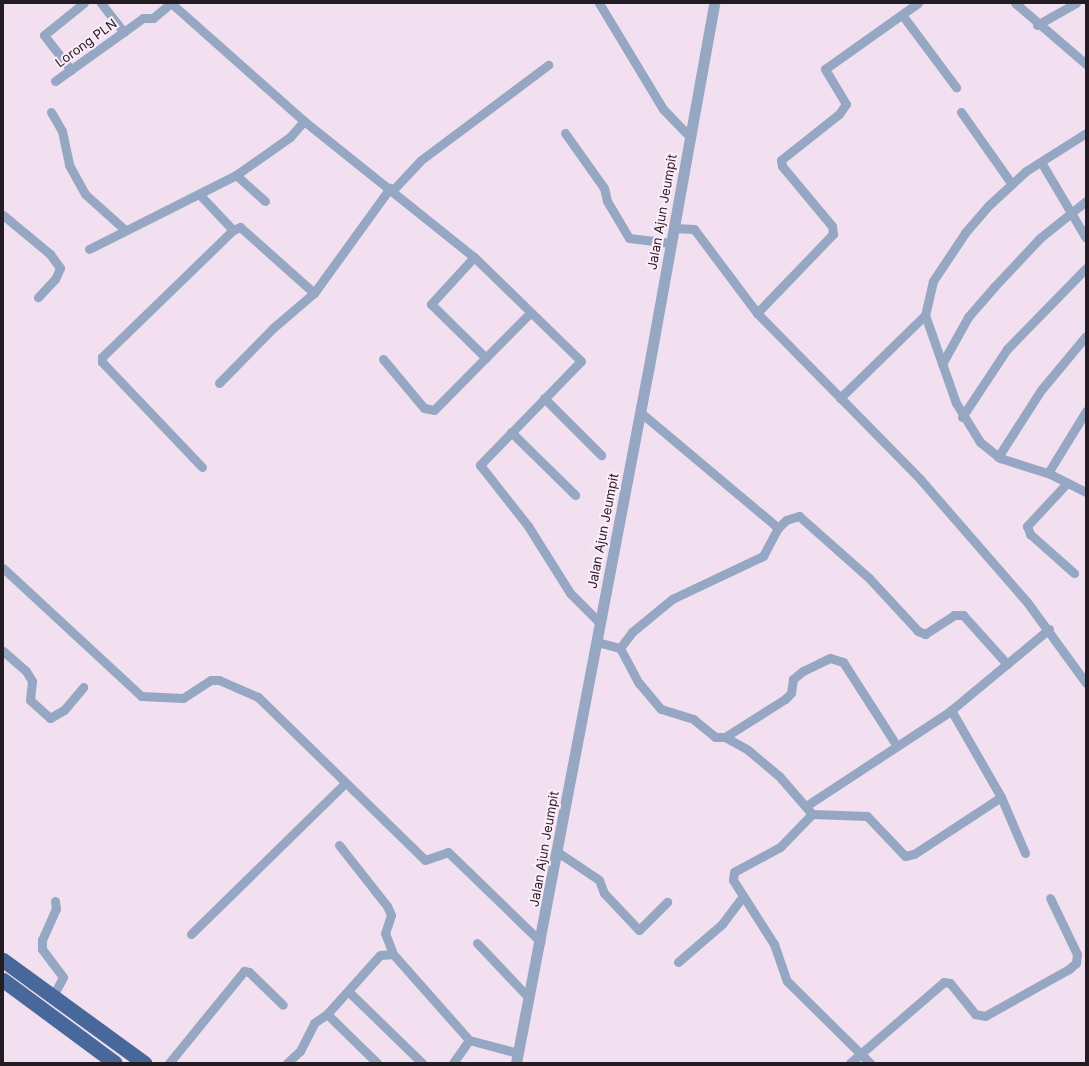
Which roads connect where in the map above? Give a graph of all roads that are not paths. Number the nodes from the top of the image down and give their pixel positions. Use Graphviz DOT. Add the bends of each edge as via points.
graph roads {
  1 [pos="84,3"];
  2 [pos="101,3"];
  3 [pos="171,3"];
  4 [pos="599,3"];
  5 [pos="714,3"];
  6 [pos="918,3"];
  7 [pos="1015,3"];
  8 [pos="1076,3"];
  9 [pos="903,16"];
  10 [pos="1037,25"];
  11 [pos="124,32"];
  12 [pos="1086,64"];
  13 [pos="548,65"];
  14 [pos="71,70"];
  15 [pos="55,81"];
  16 [pos="956,87"];
  17 [pos="51,112"];
  18 [pos="961,112"];
  19 [pos="304,121"];
  20 [pos="565,133"];
  21 [pos="1086,133"];
  22 [pos="690,136"];
  23 [pos="1041,162"];
  24 [pos="236,175"];
  25 [pos="1011,183"];
  26 [pos="391,190"];
  27 [pos="199,194"];
  28 [pos="265,201"];
  29 [pos="1086,201"];
  30 [pos="1070,212"];
  31 [pos="3,215"];
  32 [pos="675,228"];
  33 [pos="124,229"];
  34 [pos="233,230"];
  35 [pos="1086,238"];
  36 [pos="671,243"];
  37 [pos="89,249"];
  38 [pos="474,257"];
  39 [pos="1086,268"];
  40 [pos="314,293"];
  41 [pos="38,297"];
  42 [pos="530,313"];
  43 [pos="757,313"];
  44 [pos="925,315"];
  45 [pos="1086,336"];
  46 [pos="383,358"];
  47 [pos="486,358"];
  48 [pos="942,364"];
  49 [pos="219,382"];
  50 [pos="544,398"];
  51 [pos="840,398"];
  52 [pos="1086,411"];
  53 [pos="640,412"];
  54 [pos="962,417"];
  55 [pos="511,432"];
  56 [pos="601,455"];
  57 [pos="998,456"];
  58 [pos="202,467"];
  59 [pos="1048,473"];
  60 [pos="1067,483"];
  61 [pos="1086,492"];
  62 [pos="575,495"];
  63 [pos="778,528"];
  64 [pos="3,568"];
  65 [pos="1074,573"];
  66 [pos="600,623"];
  67 [pos="1049,630"];
  68 [pos="597,642"];
  69 [pos="620,648"];
  70 [pos="3,651"];
  71 [pos="1007,664"];
  72 [pos="1086,683"];
  73 [pos="83,687"];
  74 [pos="951,710"];
  75 [pos="725,737"];
  76 [pos="897,746"];
  77 [pos="345,783"];
  78 [pos="1001,798"];
  79 [pos="806,806"];
  80 [pos="812,814"];
  81 [pos="339,845"];
  82 [pos="558,853"];
  83 [pos="1025,853"];
  84 [pos="743,896"];
  85 [pos="1050,898"];
  86 [pos="55,901"];
  87 [pos="667,902"];
  88 [pos="191,934"];
  89 [pos="541,942"];
  90 [pos="477,943"];
  91 [pos="393,954"];
  92 [pos="3,960"];
  93 [pos="678,962"];
  94 [pos="3,980"];
  95 [pos="348,991"];
  96 [pos="53,996"];
  97 [pos="529,998"];
  98 [pos="283,1005"];
  99 [pos="328,1014"];
  100 [pos="469,1040"];
  101 [pos="859,1053"];
  102 [pos="517,1058"];
  103 [pos="115,1063"];
  104 [pos="144,1063"];
  105 [pos="169,1063"];
  106 [pos="287,1063"];
  107 [pos="377,1063"];
  108 [pos="422,1063"];
  109 [pos="453,1063"];
  110 [pos="850,1063"];
  111 [pos="870,1063"];
  1 -- 14 [label="street" via="44,35"];
  2 -- 11 [label="street"];
  3 -- 11 [label="street, Lorong PLN" via="153,18 143,18"];
  3 -- 19 [label="street"];
  4 -- 22 [label="street" via="663,109"];
  5 -- 22 [label="street, Jalan Ajun Jeumpit"];
  6 -- 9 [label="street"];
  7 -- 10 [label="street"];
  8 -- 10 [label="street"];
  9 -- 16 [label="street"];
  9 -- 43 [label="street" via="885,24 825,69 846,104 839,114 782,160 782,166 832,226 833,234"];
  10 -- 12 [label="street"];
  11 -- 14 [label="street, Lorong PLN"];
  13 -- 26 [label="street" via="421,160"];
  14 -- 15 [label="street, Lorong PLN"];
  17 -- 33 [label="street" via="62,130 69,165 86,194"];
  18 -- 25 [label="street"];
  19 -- 24 [label="street" via="290,137"];
  19 -- 26 [label="street"];
  20 -- 36 [label="street" via="604,188 607,201 629,238"];
  21 -- 23 [label="street"];
  22 -- 32 [label="street, Jalan Ajun Jeumpit"];
  23 -- 25 [label="street"];
  23 -- 30 [label="street"];
  24 -- 27 [label="street"];
  24 -- 28 [label="street"];
  25 -- 44 [label="street" via="964,233 927,296"];
  26 -- 38 [label="street"];
  26 -- 40 [label="street"];
  27 -- 33 [label="street"];
  27 -- 34 [label="street"];
  29 -- 30 [label="street"];
  30 -- 35 [label="street"];
  30 -- 48 [label="street" via="1040,238 968,317"];
  31 -- 41 [label="street" via="50,254 60,268 55,279"];
  32 -- 36 [label="street, Jalan Ajun Jeumpit"];
  32 -- 43 [label="street" via="694,229"];
  33 -- 37 [label="street"];
  34 -- 40 [label="street" via="240,227"];
  34 -- 58 [label="street" via="212,254 102,357 102,362"];
  36 -- 53 [label="street, Jalan Ajun Jeumpit"];
  38 -- 42 [label="street"];
  38 -- 47 [label="street" via="431,304"];
  39 -- 54 [label="street" via="1007,349"];
  40 -- 49 [label="street" via="273,328"];
  42 -- 47 [label="street"];
  42 -- 50 [label="street" via="581,361"];
  43 -- 51 [label="street"];
  44 -- 48 [label="street"];
  44 -- 51 [label="street"];
  45 -- 57 [label="street" via="1041,390"];
  46 -- 47 [label="street" via="429,411 440,407"];
  48 -- 54 [label="street"];
  50 -- 55 [label="street"];
  50 -- 56 [label="street"];
  51 -- 67 [label="street" via="920,480"];
  52 -- 59 [label="street"];
  53 -- 63 [label="street"];
  53 -- 66 [label="street, Jalan Ajun Jeumpit"];
  54 -- 57 [label="street" via="980,442"];
  55 -- 62 [label="street"];
  55 -- 66 [label="street" via="481,463 481,467 528,526 570,593"];
  57 -- 59 [label="street"];
  59 -- 60 [label="street"];
  60 -- 61 [label="street"];
  60 -- 65 [label="street" via="1027,526 1030,534"];
  63 -- 69 [label="street" via="763,556 692,587 632,632"];
  63 -- 71 [label="street" via="786,520 799,516 869,578 918,631 925,634 954,615 963,615"];
  64 -- 77 [label="street" via="142,696 183,698 210,680 219,680 258,697"];
  66 -- 68 [label="street, Jalan Ajun Jeumpit"];
  67 -- 71 [label="street"];
  67 -- 72 [label="street"];
  68 -- 69 [label="street"];
  68 -- 82 [label="street, Jalan Ajun Jeumpit"];
  69 -- 75 [label="street" via="639,683 660,709 693,719 715,737"];
  70 -- 73 [label="street" via="26,671 32,680 30,700 50,718 64,710"];
  71 -- 74 [label="street"];
  74 -- 76 [label="street"];
  74 -- 78 [label="street"];
  75 -- 76 [label="street" via="785,699 790,693 793,679 803,671 830,658 843,662"];
  75 -- 79 [label="street" via="748,750 779,776"];
  76 -- 79 [label="street"];
  77 -- 88 [label="street"];
  77 -- 89 [label="street" via="424,860 448,852"];
  78 -- 80 [label="street" via="914,854 905,856 867,816"];
  78 -- 83 [label="street"];
  79 -- 80 [label="street"];
  80 -- 84 [label="street" via="780,847 734,872 733,880"];
  81 -- 91 [label="street" via="387,906 391,915 385,933"];
  82 -- 87 [label="street" via="599,880 604,893 638,930"];
  82 -- 89 [label="street, Jalan Ajun Jeumpit"];
  84 -- 93 [label="street" via="722,924"];
  84 -- 101 [label="street" via="774,944 787,981"];
  85 -- 101 [label="street" via="1077,954 1076,963 1069,969 986,1016 975,1014 950,983 944,982"];
  86 -- 96 [label="street" via="56,909 42,940 42,949 63,977"];
  89 -- 97 [label="street, Jalan Ajun Jeumpit"];
  90 -- 97 [label="street"];
  91 -- 95 [label="street" via="380,955"];
  91 -- 100 [label="street"];
  92 -- 96 [label="highway"];
  94 -- 103 [label="highway"];
  95 -- 99 [label="street"];
  95 -- 108 [label="street"];
  96 -- 104 [label="highway"];
  97 -- 102 [label="street, Jalan Ajun Jeumpit"];
  98 -- 105 [label="street" via="249,972 244,971"];
  99 -- 106 [label="street" via="308,1030 306,1042"];
  99 -- 107 [label="street"];
  100 -- 102 [label="street"];
  100 -- 109 [label="street"];
  101 -- 110 [label="street"];
  101 -- 111 [label="street"];
}
